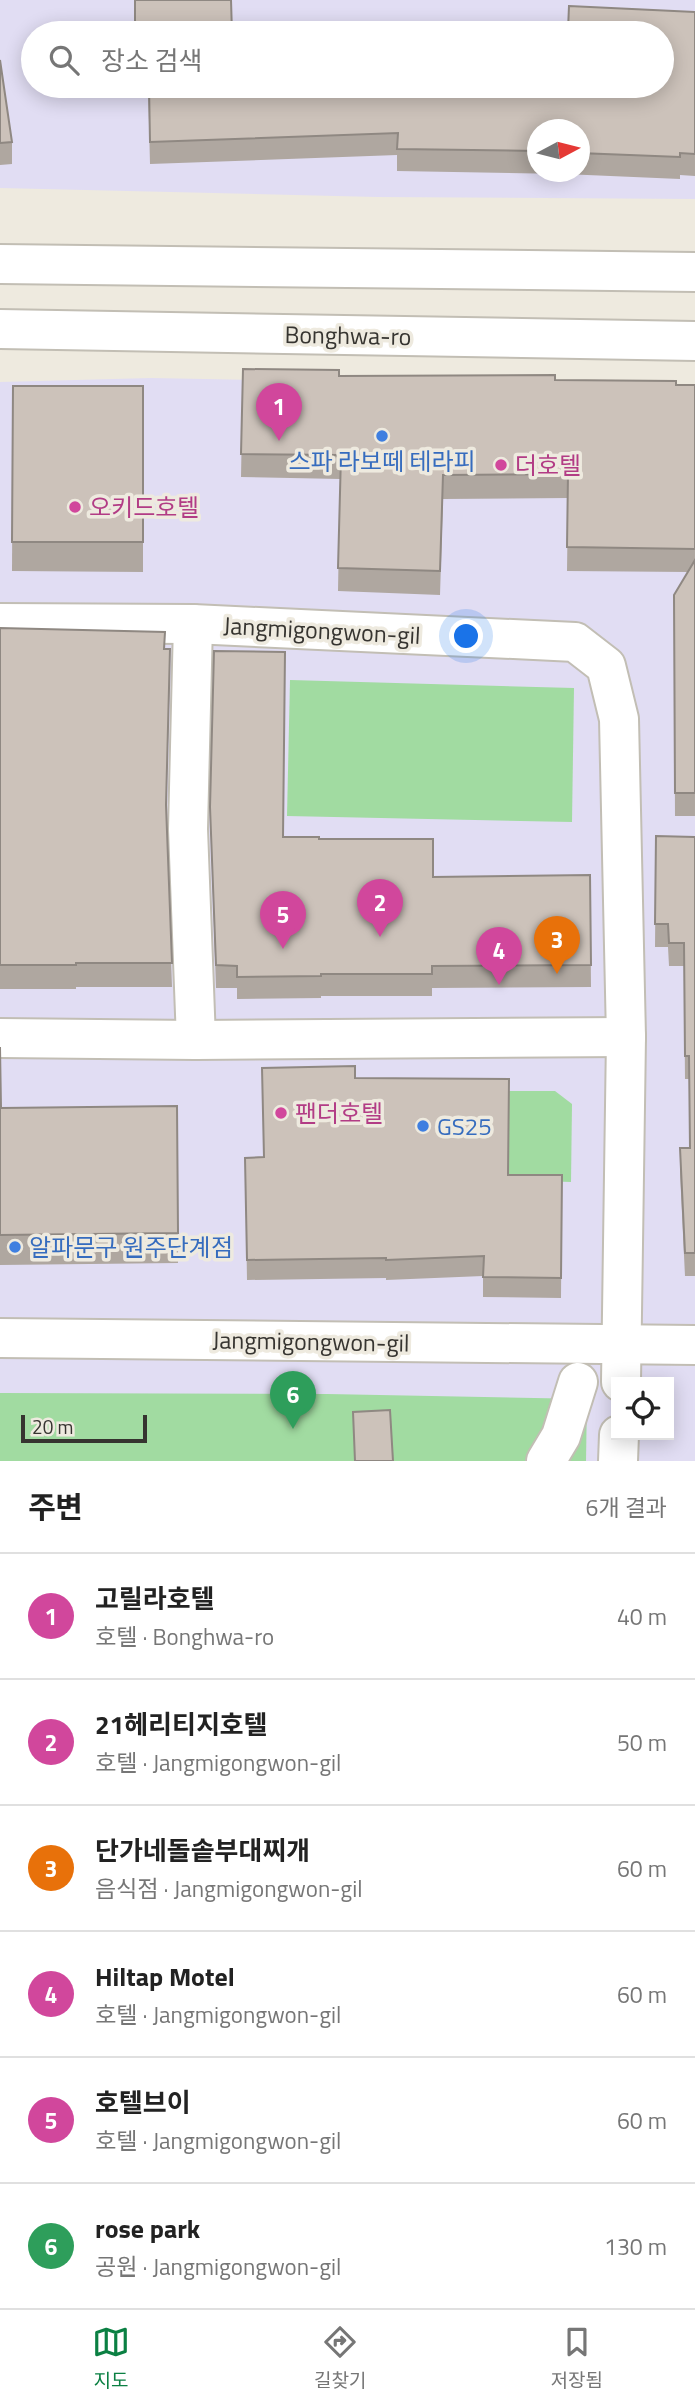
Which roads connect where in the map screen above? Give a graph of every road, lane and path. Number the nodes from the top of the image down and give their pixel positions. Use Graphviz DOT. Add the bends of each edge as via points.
graph roads {
  1 [pos="0,264"];
  2 [pos="695,272"];
  3 [pos="0,329"];
  4 [pos="695,341"];
  5 [pos="0,623"];
  6 [pos="193,624"];
  7 [pos="626,1037"];
  8 [pos="0,1038"];
  9 [pos="196,1040"];
  10 [pos="0,1338"];
  11 [pos="622,1344"];
  12 [pos="695,1345"];
  13 [pos="621,1377"];
  14 [pos="578,1382"];
  15 [pos="619,1440"];
  16 [pos="546,1461"];
  17 [pos="618,1461"];
  1 -- 2 [label="street"];
  3 -- 4 [label="street, Bonghwa-ro"];
  5 -- 6 [label="street, Jangmigongwon-gil"];
  6 -- 7 [label="street, Jangmigongwon-gil" via="575,642 606,666 641,837"];
  6 -- 9 [label="street, Jangmigongwon-gil" via="188,830"];
  7 -- 9 [label="street"];
  7 -- 11 [label="street, Jangmigongwon-gil"];
  8 -- 9 [label="street"];
  10 -- 11 [label="street, Jangmigongwon-gil"];
  11 -- 12 [label="street, Jangmigongwon-gil"];
  11 -- 13 [label="street, Jangmigongwon-gil"];
  14 -- 16 [label="street" via="561,1436"];
  15 -- 17 [label="street"];
}
